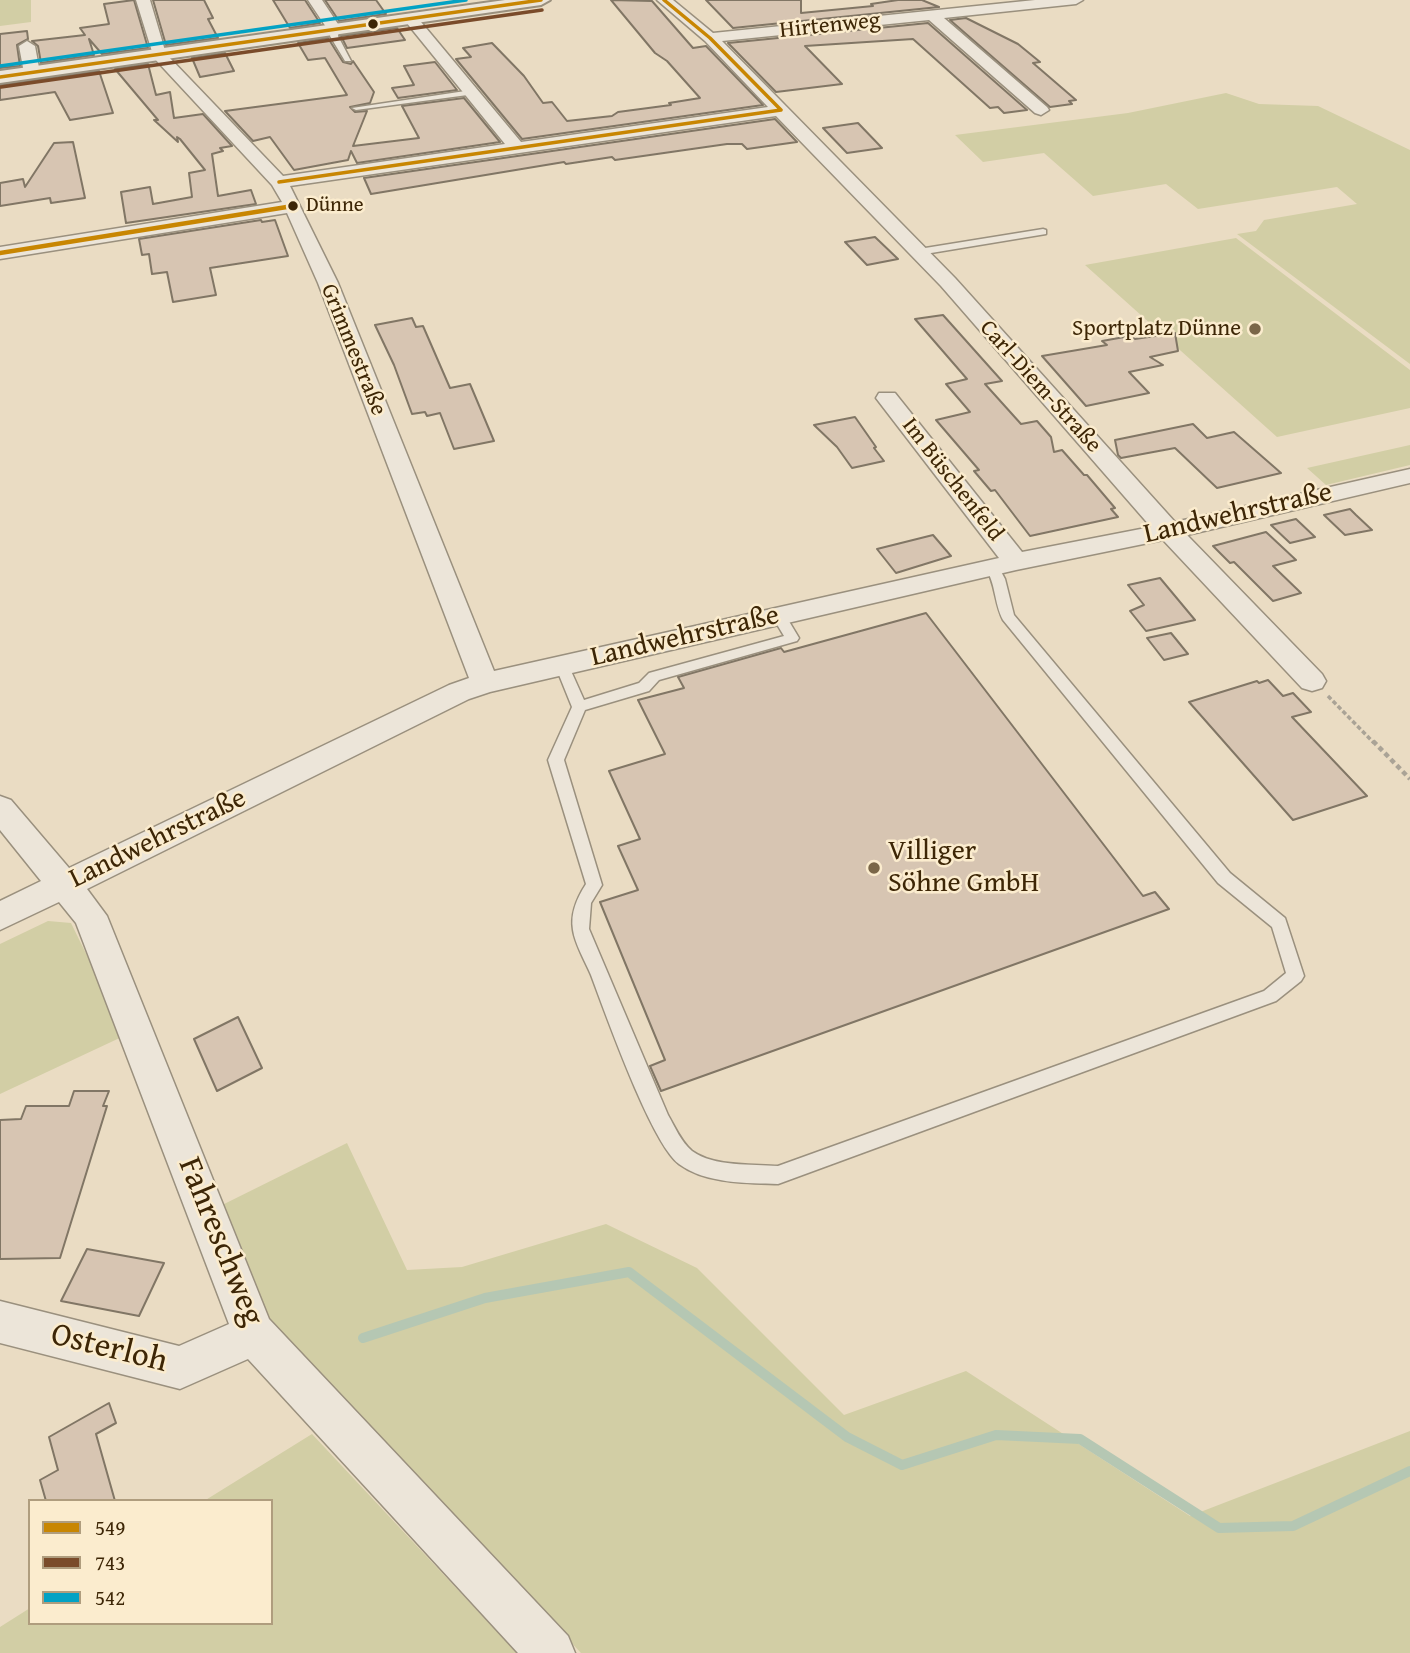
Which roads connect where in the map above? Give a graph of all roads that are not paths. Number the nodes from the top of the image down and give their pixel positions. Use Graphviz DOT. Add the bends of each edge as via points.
graph roads {
  1 [pos="143,0"];
  2 [pos="315,0"];
  3 [pos="541,0"];
  4 [pos="664,0"];
  5 [pos="1076,0"];
  6 [pos="933,16"];
  7 [pos="411,19"];
  8 [pos="335,30"];
  9 [pos="710,38"];
  10 [pos="27,46"];
  11 [pos="159,55"];
  12 [pos="348,59"];
  13 [pos="32,73"];
  14 [pos="0,77"];
  15 [pos="472,92"];
  16 [pos="356,108"];
  17 [pos="781,110"];
  18 [pos="1041,110"];
  19 [pos="516,147"];
  20 [pos="279,182"];
  21 [pos="293,206"];
  22 [pos="1044,232"];
  23 [pos="919,252"];
  24 [pos="0,253"];
  25 [pos="887,398"];
  26 [pos="1410,475"];
  27 [pos="1169,530"];
  28 [pos="1004,564"];
  29 [pos="779,616"];
  30 [pos="562,665"];
  31 [pos="1312,681"];
  32 [pos="485,683"];
  33 [pos="579,707"];
  34 [pos="0,808"];
  35 [pos="66,884"];
  36 [pos="0,916"];
  37 [pos="0,1321"];
  38 [pos="254,1334"];
  39 [pos="551,1653"];
  1 -- 11 [label="street"];
  2 -- 8 [label="street"];
  3 -- 7 [label="street"];
  4 -- 9 [label="street, Carl-Diem-Straße"];
  5 -- 6 [label="street, Hirtenweg"];
  6 -- 9 [label="street, Hirtenweg"];
  6 -- 18 [label="street"];
  7 -- 8 [label="street"];
  7 -- 15 [label="street"];
  8 -- 11 [label="street"];
  8 -- 12 [label="lane"];
  9 -- 17 [label="street, Carl-Diem-Straße"];
  10 -- 13 [label="street"];
  11 -- 13 [label="street"];
  11 -- 20 [label="street, Grimmestraße"];
  13 -- 14 [label="street"];
  15 -- 16 [label="lane"];
  15 -- 19 [label="street"];
  17 -- 19 [label="street"];
  17 -- 23 [label="street, Carl-Diem-Straße"];
  19 -- 20 [label="street"];
  20 -- 21 [label="street, Grimmestraße"];
  21 -- 24 [label="street"];
  21 -- 32 [label="street, Grimmestraße"];
  22 -- 23 [label="lane"];
  23 -- 27 [label="street, Carl-Diem-Straße"];
  25 -- 28 [label="street, Im Büschenfeld"];
  26 -- 27 [label="street, Landwehrstraße"];
  27 -- 28 [label="street, Landwehrstraße"];
  27 -- 31 [label="street, Carl-Diem-Straße"];
  28 -- 29 [label="street, Landwehrstraße"];
  28 -- 33 [label="lane" via="999,576 1001,606 1008,617 1224,878 1279,923 1296,975 1270,996 778,1175 725,1172 682,1156 656,1111 582,929 583,902 594,885 556,760"];
  29 -- 30 [label="street, Landwehrstraße"];
  29 -- 33 [label="lane" via="792,638 653,676 644,687"];
  30 -- 32 [label="street, Landwehrstraße"];
  30 -- 33 [label="lane"];
  32 -- 35 [label="street, Landwehrstraße"];
  34 -- 35 [label="street, Fahreschweg"];
  35 -- 36 [label="street, Landwehrstraße"];
  35 -- 38 [label="street, Fahreschweg" via="90,916"];
  37 -- 38 [label="street, Osterloh" via="180,1368"];
  38 -- 39 [label="street, Fahreschweg"];
}
